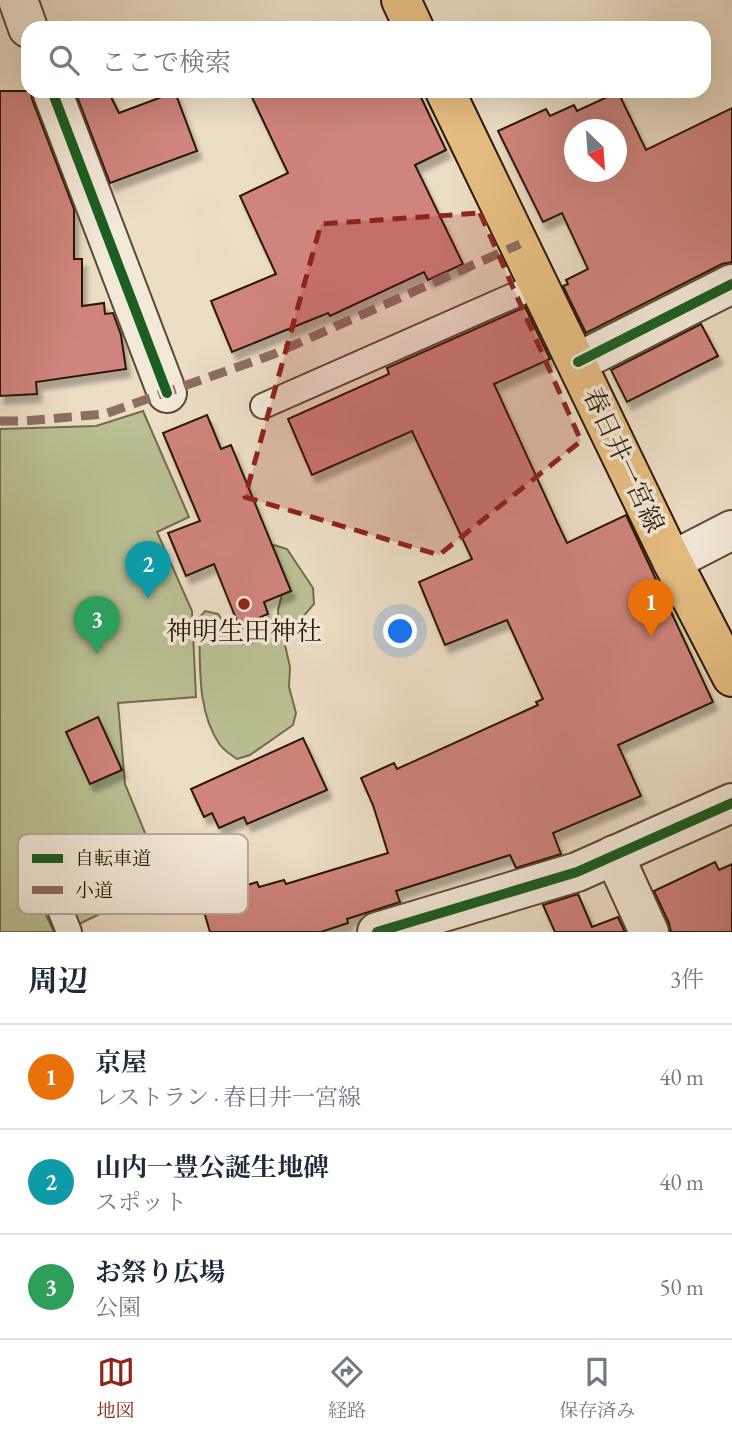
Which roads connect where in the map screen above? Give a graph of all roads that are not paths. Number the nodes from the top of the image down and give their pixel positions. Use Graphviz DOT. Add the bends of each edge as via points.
graph roads {
  1 [pos="18,0"];
  2 [pos="401,0"];
  3 [pos="26,21"];
  4 [pos="411,21"];
  5 [pos="55,98"];
  6 [pos="448,98"];
  7 [pos="540,284"];
  8 [pos="732,284"];
  9 [pos="578,362"];
  10 [pos="167,393"];
  11 [pos="263,406"];
  12 [pos="732,530"];
  13 [pos="672,561"];
  14 [pos="732,677"];
  15 [pos="732,803"];
  16 [pos="614,855"];
  17 [pos="62,914"];
  18 [pos="69,932"];
  19 [pos="377,932"];
  20 [pos="649,932"];
  1 -- 3 [label="street"];
  2 -- 4 [label="main road"];
  5 -- 10 [label="street"];
  6 -- 7 [label="main road, 春日井一宮線"];
  7 -- 9 [label="main road, 春日井一宮線"];
  7 -- 11 [label="lane"];
  8 -- 9 [label="street"];
  9 -- 13 [label="main road, 春日井一宮線"];
  12 -- 13 [label="street"];
  13 -- 14 [label="main road, 春日井一宮線"];
  15 -- 16 [label="street"];
  16 -- 19 [label="street" via="578,872"];
  16 -- 20 [label="street"];
  17 -- 18 [label="lane"];
}
